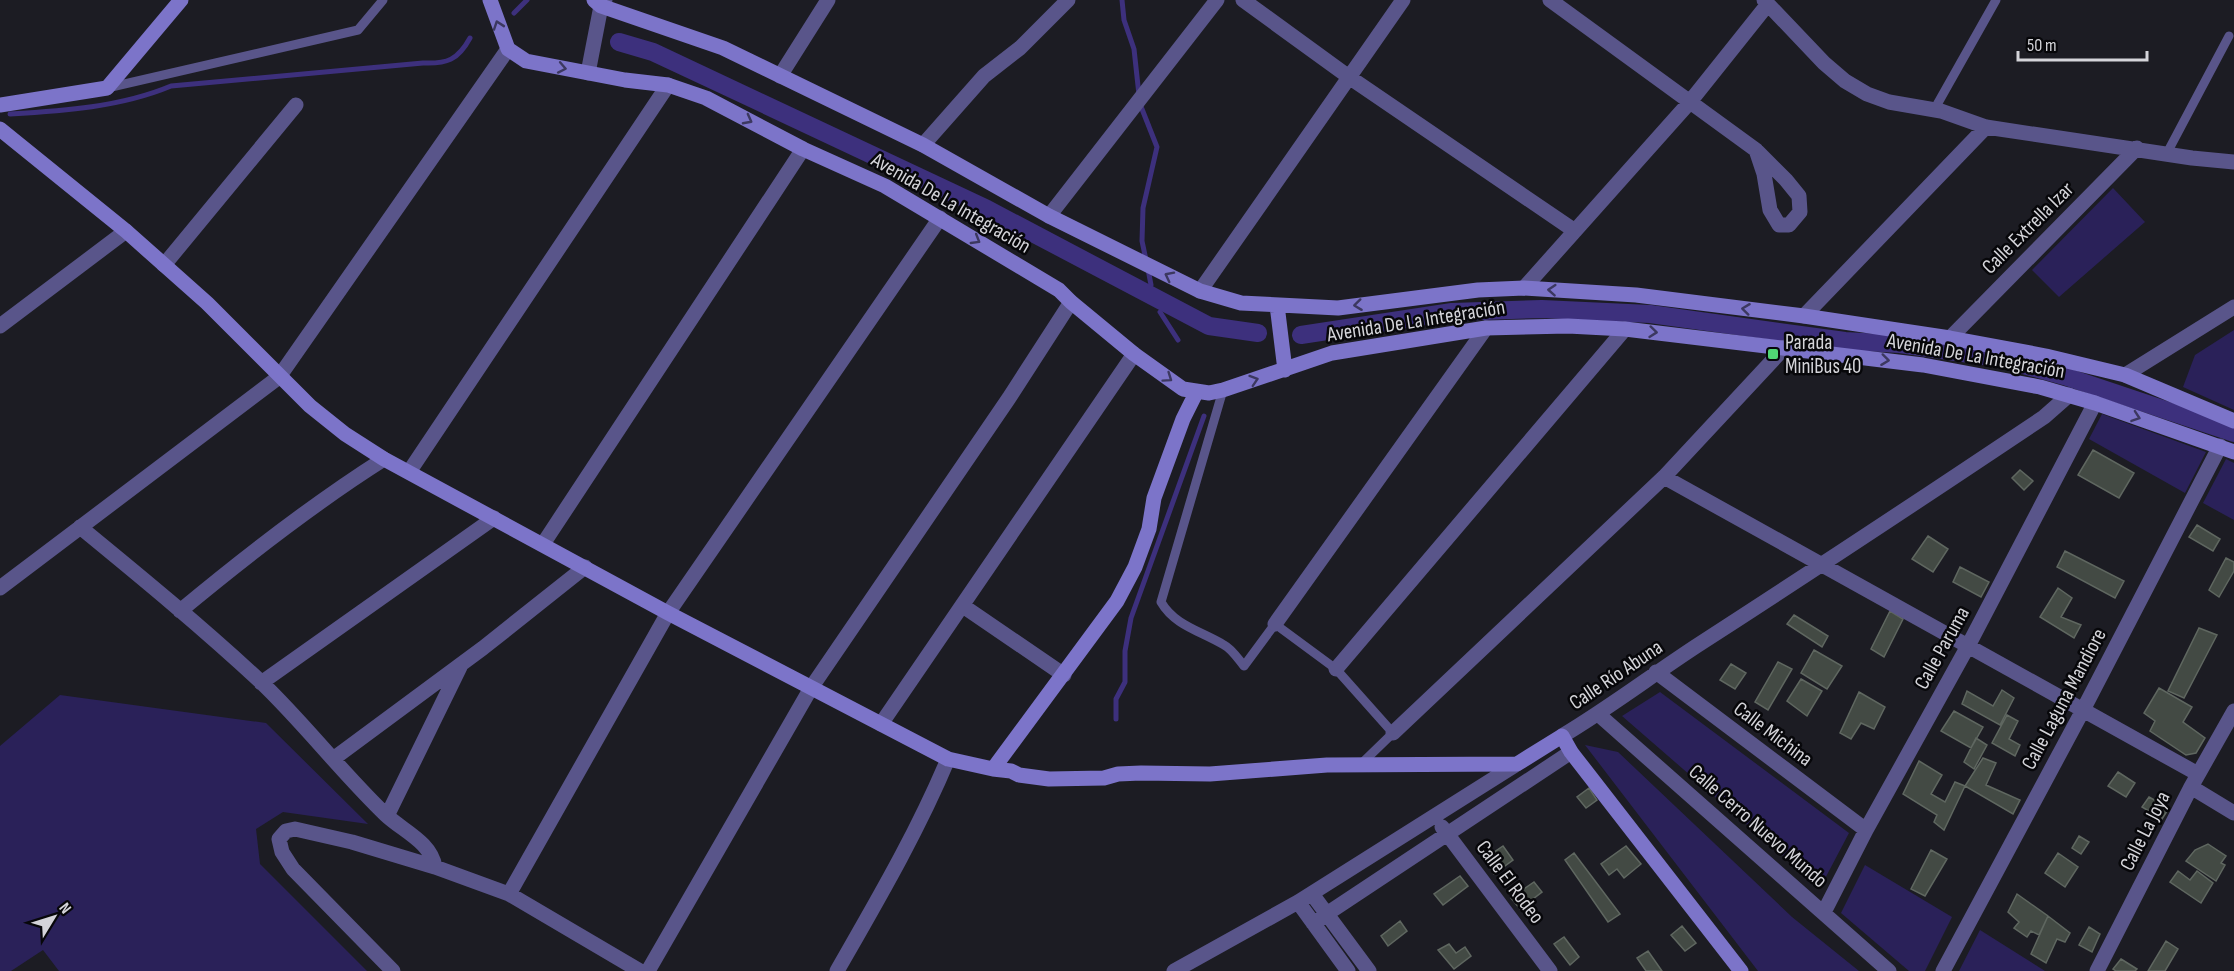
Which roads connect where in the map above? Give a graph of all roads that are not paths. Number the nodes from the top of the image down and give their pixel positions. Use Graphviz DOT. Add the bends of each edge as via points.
graph roads {
  1 [pos="181,0"];
  2 [pos="383,0"];
  3 [pos="490,0"];
  4 [pos="828,0"];
  5 [pos="1068,0"];
  6 [pos="1216,0"];
  7 [pos="1243,0"];
  8 [pos="1403,0"];
  9 [pos="1550,0"];
  10 [pos="1996,0"];
  11 [pos="600,2"];
  12 [pos="1766,2"];
  13 [pos="2229,36"];
  14 [pos="508,49"];
  15 [pos="588,73"];
  16 [pos="780,76"];
  17 [pos="1349,77"];
  18 [pos="668,85"];
  19 [pos="107,88"];
  20 [pos="1689,103"];
  21 [pos="0,105"];
  22 [pos="296,105"];
  23 [pos="1934,110"];
  24 [pos="1986,126"];
  25 [pos="4,137"];
  26 [pos="922,145"];
  27 [pos="2137,148"];
  28 [pos="803,149"];
  29 [pos="1756,150"];
  30 [pos="2167,153"];
  31 [pos="2234,162"];
  32 [pos="1049,216"];
  33 [pos="940,218"];
  34 [pos="126,231"];
  35 [pos="1575,231"];
  36 [pos="164,265"];
  37 [pos="1524,288"];
  38 [pos="1200,291"];
  39 [pos="1071,302"];
  40 [pos="1276,305"];
  41 [pos="2234,307"];
  42 [pos="1804,316"];
  43 [pos="0,326"];
  44 [pos="1486,328"];
  45 [pos="1626,329"];
  46 [pos="1950,338"];
  47 [pos="1785,347"];
  48 [pos="1134,354"];
  49 [pos="1285,370"];
  50 [pos="2125,375"];
  51 [pos="279,377"];
  52 [pos="1223,390"];
  53 [pos="1197,391"];
  54 [pos="2069,394"];
  55 [pos="2095,403"];
  56 [pos="2234,422"];
  57 [pos="2227,449"];
  58 [pos="384,459"];
  59 [pos="409,472"];
  60 [pos="1664,477"];
  61 [pos="494,518"];
  62 [pos="80,527"];
  63 [pos="543,544"];
  64 [pos="1823,565"];
  65 [pos="585,567"];
  66 [pos="0,588"];
  67 [pos="963,606"];
  68 [pos="180,611"];
  69 [pos="668,613"];
  70 [pos="1275,624"];
  71 [pos="1968,646"];
  72 [pos="461,664"];
  73 [pos="1336,669"];
  74 [pos="1656,672"];
  75 [pos="1064,675"];
  76 [pos="261,683"];
  77 [pos="811,688"];
  78 [pos="2083,710"];
  79 [pos="2234,711"];
  80 [pos="1598,714"];
  81 [pos="881,724"];
  82 [pos="1393,733"];
  83 [pos="1562,735"];
  84 [pos="1572,752"];
  85 [pos="333,759"];
  86 [pos="948,759"];
  87 [pos="1517,764"];
  88 [pos="1360,765"];
  89 [pos="993,770"];
  90 [pos="2195,780"];
  91 [pos="2234,813"];
  92 [pos="387,816"];
  93 [pos="1435,818"];
  94 [pos="1866,830"];
  95 [pos="1447,834"];
  96 [pos="435,867"];
  97 [pos="509,894"];
  98 [pos="1311,894"];
  99 [pos="1298,902"];
  100 [pos="1824,912"];
  101 [pos="1326,914"];
  102 [pos="1313,923"];
  103 [pos="393,971"];
  104 [pos="640,971"];
  105 [pos="648,971"];
  106 [pos="837,971"];
  107 [pos="1174,971"];
  108 [pos="1348,971"];
  109 [pos="1369,971"];
  110 [pos="1550,971"];
  111 [pos="1742,971"];
  112 [pos="1889,971"];
  113 [pos="1943,971"];
  114 [pos="2097,971"];
  1 -- 19 [label="main road"];
  2 -- 19 [label="lane" via="358,30"];
  14 -- 3 [label="main road, one-way"];
  4 -- 16 [label="street"];
  5 -- 26 [label="street" via="1020,48 984,76"];
  6 -- 32 [label="street"];
  7 -- 17 [label="street"];
  8 -- 17 [label="street"];
  9 -- 20 [label="street"];
  10 -- 23 [label="lane"];
  11 -- 15 [label="street"];
  11 -- 16 [label="main road, Avenida De La Integración" via="723,48"];
  12 -- 20 [label="street"];
  12 -- 23 [label="street" via="1845,81 1889,102"];
  13 -- 30 [label="lane"];
  14 -- 15 [label="main road, Avenida De La Integración, one-way" via="526,61"];
  14 -- 51 [label="street"];
  15 -- 18 [label="main road, Avenida De La Integración"];
  16 -- 26 [label="main road, Avenida De La Integración"];
  17 -- 35 [label="street"];
  17 -- 38 [label="street"];
  18 -- 28 [label="main road, Avenida De La Integración, one-way" via="706,98"];
  18 -- 59 [label="street"];
  19 -- 21 [label="main road"];
  20 -- 29 [label="street"];
  20 -- 35 [label="street"];
  22 -- 36 [label="street"];
  23 -- 24 [label="street"];
  24 -- 27 [label="street"];
  24 -- 42 [label="street"];
  25 -- 34 [label="main road"];
  26 -- 32 [label="main road, Avenida De La Integración"];
  27 -- 30 [label="street"];
  27 -- 46 [label="street, Calle Extrella Izar"];
  28 -- 33 [label="main road, Avenida De La Integración" via="885,186"];
  28 -- 63 [label="street"];
  30 -- 31 [label="street"];
  38 -- 32 [label="main road, Avenida De La Integración, one-way"];
  33 -- 39 [label="main road, Avenida De La Integración, one-way" via="1059,290"];
  33 -- 69 [label="street"];
  34 -- 36 [label="main road"];
  34 -- 43 [label="street"];
  35 -- 37 [label="street"];
  36 -- 51 [label="main road"];
  37 -- 40 [label="main road, Avenida De La Integración, one-way" via="1338,308"];
  42 -- 37 [label="main road, Avenida De La Integración, one-way" via="1636,295"];
  38 -- 40 [label="main road, Avenida De La Integración" via="1241,303"];
  39 -- 48 [label="main road, Avenida De La Integración"];
  39 -- 77 [label="street"];
  40 -- 49 [label="main road"];
  41 -- 50 [label="street"];
  42 -- 46 [label="main road, Avenida De La Integración"];
  44 -- 45 [label="main road, Avenida De La Integración"];
  44 -- 49 [label="main road, Avenida De La Integración" via="1332,354"];
  44 -- 70 [label="street"];
  45 -- 47 [label="main road, Avenida De La Integración, one-way"];
  45 -- 73 [label="street"];
  46 -- 50 [label="main road, Avenida De La Integración"];
  47 -- 54 [label="main road, Avenida De La Integración, one-way" via="1923,365"];
  47 -- 60 [label="street"];
  48 -- 53 [label="main road, Avenida De La Integración, one-way" via="1183,389"];
  48 -- 67 [label="street"];
  52 -- 49 [label="main road, Avenida De La Integración, one-way"];
  50 -- 56 [label="main road, Avenida De La Integración"];
  51 -- 58 [label="main road" via="345,434"];
  51 -- 62 [label="street"];
  52 -- 53 [label="main road, Avenida De La Integración"];
  52 -- 70 [label="lane" via="1161,602 1179,622 1227,646 1244,666"];
  53 -- 75 [label="main road" via="1154,498 1149,529 1135,567 1117,601"];
  54 -- 55 [label="main road, Avenida De La Integración"];
  54 -- 64 [label="street, Calle Río Abuna" via="2044,417"];
  55 -- 57 [label="main road, Avenida De La Integración, one-way"];
  55 -- 71 [label="street, Calle Paruma"];
  57 -- 78 [label="street, Calle Laguna Mandiore"];
  58 -- 59 [label="main road"];
  58 -- 68 [label="street" via="338,488"];
  59 -- 61 [label="main road"];
  60 -- 64 [label="street"];
  60 -- 82 [label="street"];
  61 -- 63 [label="main road"];
  61 -- 76 [label="street"];
  62 -- 66 [label="street"];
  62 -- 68 [label="street"];
  63 -- 65 [label="main road"];
  64 -- 71 [label="street"];
  64 -- 74 [label="street, Calle Río Abuna"];
  65 -- 69 [label="main road"];
  65 -- 72 [label="street"];
  67 -- 75 [label="street"];
  67 -- 81 [label="street"];
  68 -- 76 [label="street"];
  69 -- 77 [label="main road"];
  69 -- 97 [label="street"];
  70 -- 73 [label="lane"];
  71 -- 78 [label="street"];
  71 -- 94 [label="street, Calle Paruma"];
  72 -- 85 [label="street"];
  72 -- 92 [label="street"];
  73 -- 82 [label="lane"];
  74 -- 80 [label="street, Calle Río Abuna"];
  74 -- 94 [label="street, Calle Michina"];
  75 -- 89 [label="main road"];
  76 -- 85 [label="street"];
  77 -- 81 [label="main road"];
  77 -- 105 [label="street"];
  78 -- 90 [label="street"];
  78 -- 113 [label="street, Calle Laguna Mandiore"];
  79 -- 90 [label="street, Calle La Joya"];
  80 -- 83 [label="street, Calle Río Abuna"];
  80 -- 100 [label="street, Calle Cerro Nuevo Mundo"];
  81 -- 86 [label="main road"];
  82 -- 88 [label="lane"];
  83 -- 84 [label="main road"];
  83 -- 87 [label="main road, Calle Río Abuna"];
  84 -- 95 [label="street"];
  84 -- 111 [label="main road"];
  85 -- 92 [label="street"];
  86 -- 89 [label="main road"];
  86 -- 106 [label="street" via="903,855"];
  87 -- 88 [label="main road"];
  87 -- 93 [label="street, Calle Río Abuna"];
  88 -- 89 [label="main road" via="1049,779"];
  90 -- 91 [label="street"];
  90 -- 114 [label="street, Calle La Joya"];
  92 -- 96 [label="street" via="426,847"];
  93 -- 95 [label="street, Calle El Rodeo"];
  93 -- 98 [label="street, Calle Río Abuna"];
  94 -- 100 [label="street, Calle Paruma"];
  95 -- 101 [label="street"];
  95 -- 110 [label="street, Calle El Rodeo"];
  96 -- 97 [label="street"];
  96 -- 103 [label="street" via="295,829 286,831 279,839 292,869"];
  97 -- 104 [label="street"];
  98 -- 99 [label="street, Calle Río Abuna"];
  98 -- 101 [label="street"];
  99 -- 102 [label="street"];
  99 -- 107 [label="street, Calle Río Abuna"];
  100 -- 112 [label="street, Calle Cerro Nuevo Mundo"];
  101 -- 102 [label="street"];
  101 -- 109 [label="street"];
  102 -- 108 [label="street"];
}
